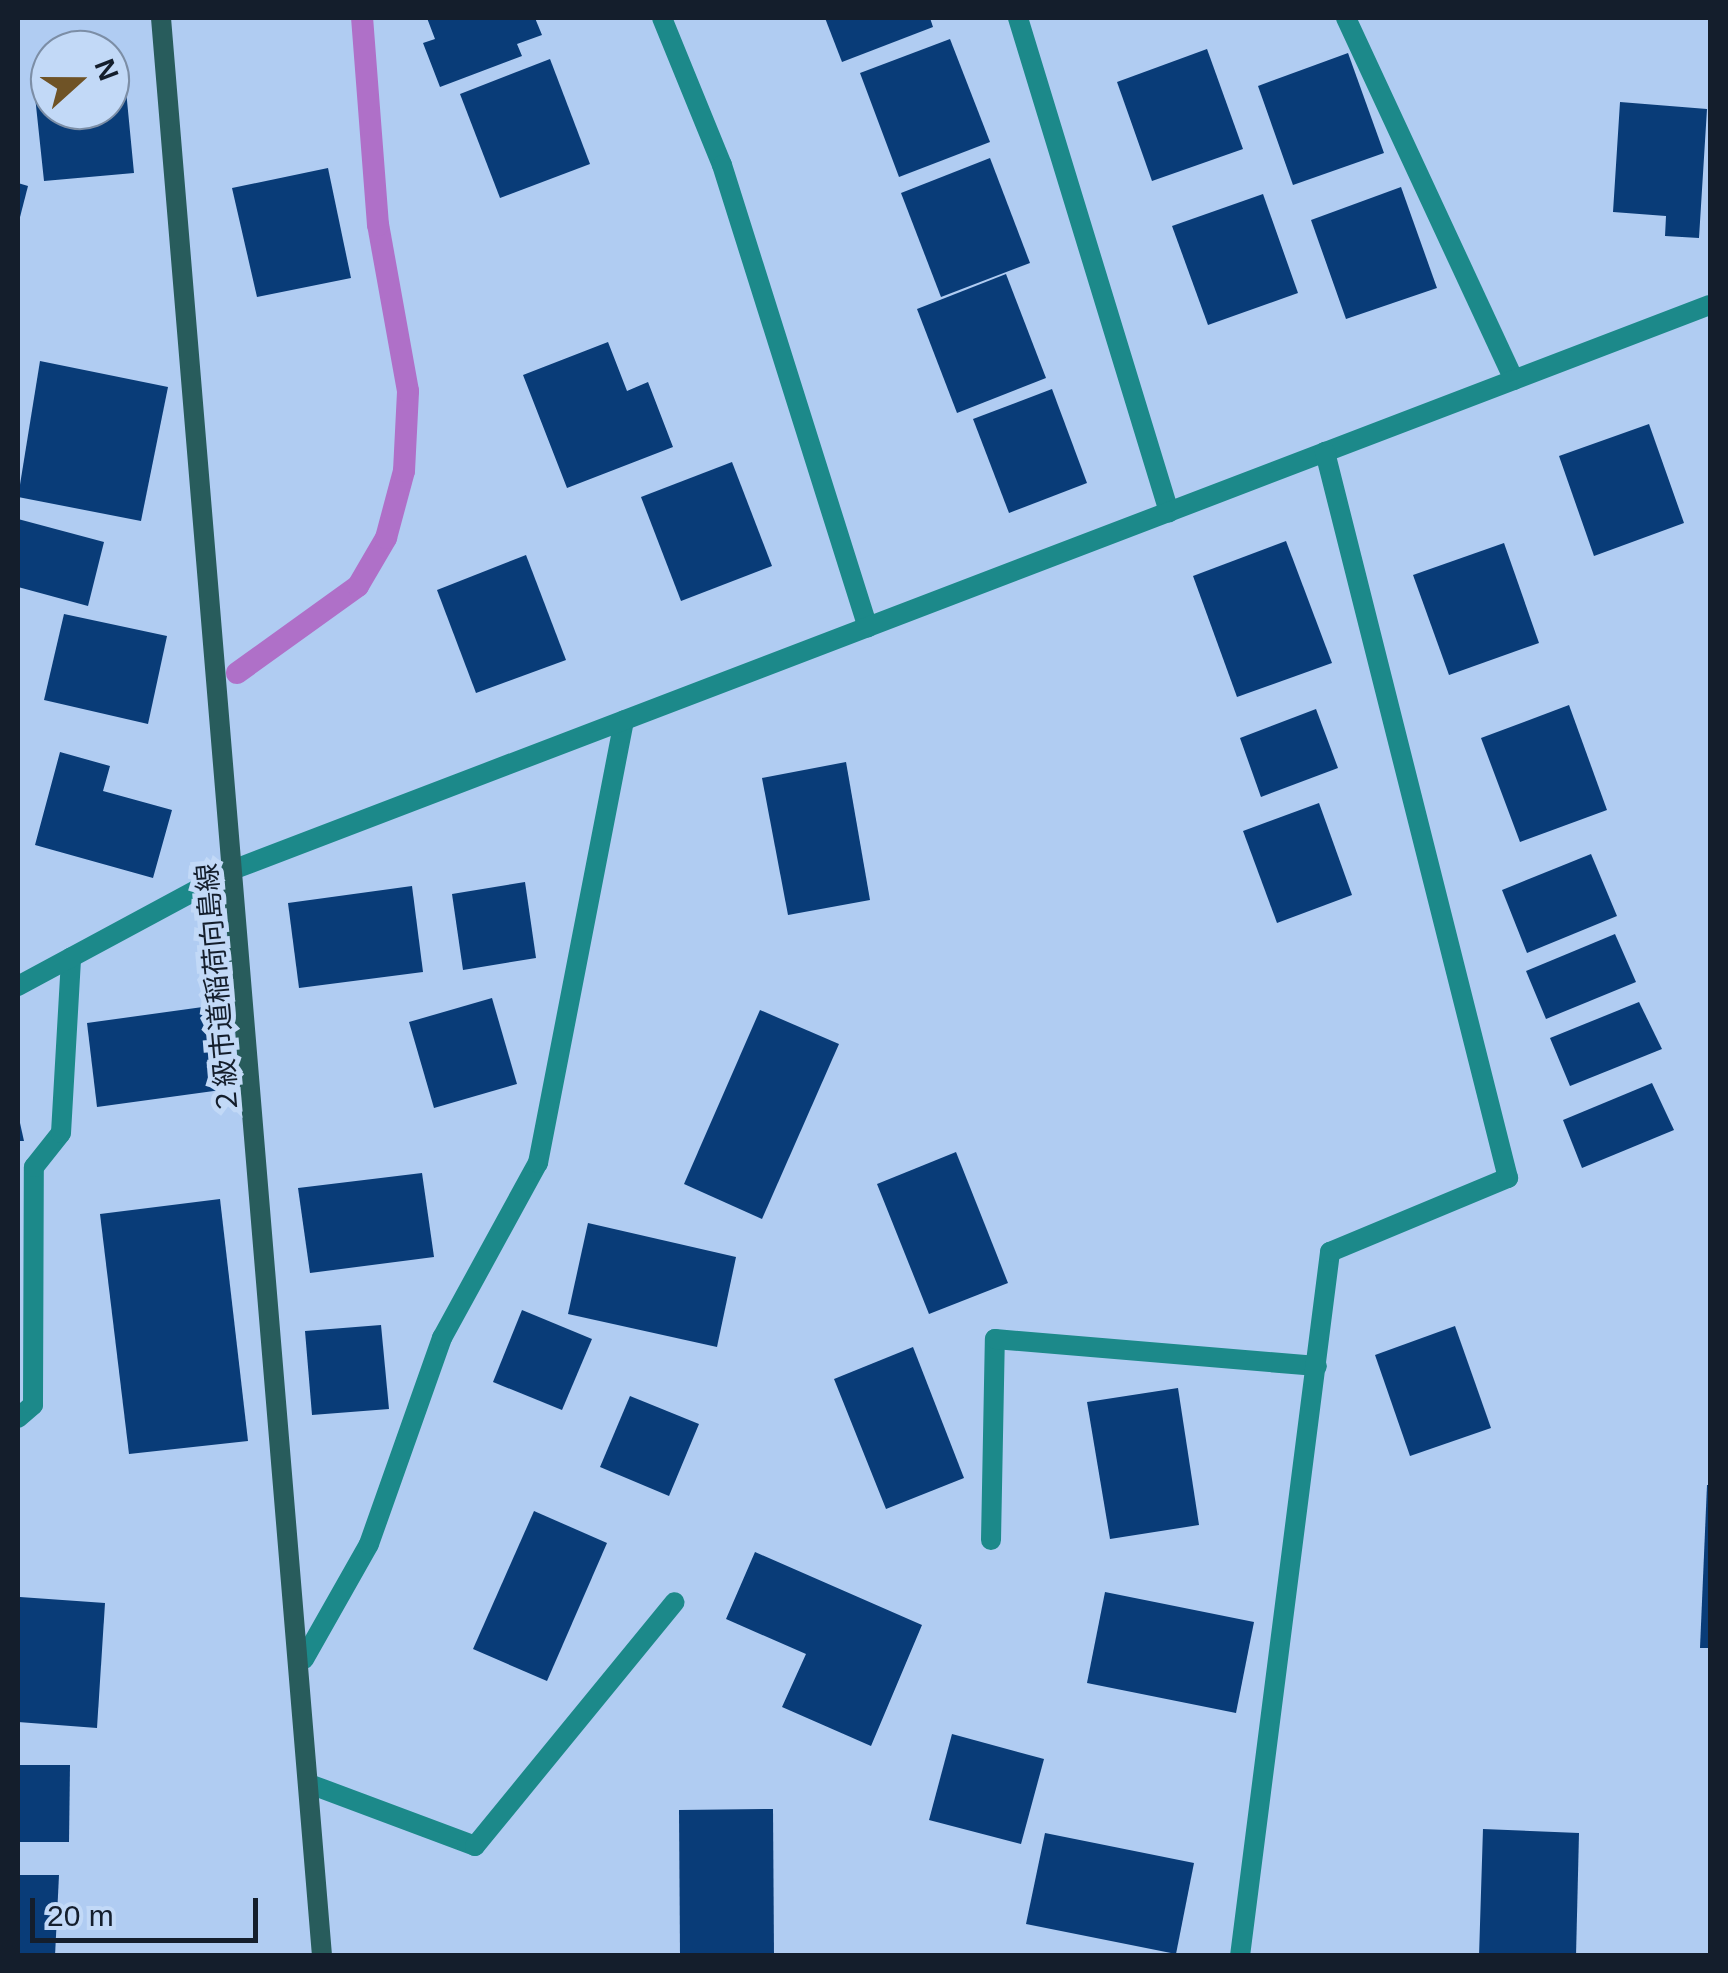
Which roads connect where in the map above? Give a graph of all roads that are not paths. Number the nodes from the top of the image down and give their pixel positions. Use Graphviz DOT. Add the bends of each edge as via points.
graph roads {
  1 [pos="161,18"];
  2 [pos="662,18"];
  3 [pos="1018,18"];
  4 [pos="1346,18"];
  5 [pos="1710,305"];
  6 [pos="1514,380"];
  7 [pos="1325,452"];
  8 [pos="1170,512"];
  9 [pos="868,626"];
  10 [pos="624,720"];
  11 [pos="235,868"];
  12 [pos="71,957"];
  13 [pos="18,986"];
  14 [pos="1317,1366"];
  15 [pos="18,1418"];
  16 [pos="991,1540"];
  17 [pos="675,1602"];
  18 [pos="304,1658"];
  19 [pos="312,1785"];
  20 [pos="322,1956"];
  21 [pos="1240,1956"];
  1 -- 11 [label="street, ２級市道稲荷向島線"];
  2 -- 9 [label="street" via="722,165"];
  3 -- 8 [label="street"];
  4 -- 6 [label="street"];
  5 -- 6 [label="street"];
  6 -- 7 [label="street"];
  7 -- 8 [label="street"];
  7 -- 14 [label="street" via="1508,1178 1330,1252"];
  8 -- 9 [label="street"];
  9 -- 10 [label="street"];
  10 -- 11 [label="street"];
  10 -- 18 [label="street" via="538,1163 442,1338 370,1544"];
  11 -- 12 [label="street"];
  11 -- 18 [label="street, ２級市道稲荷向島線"];
  12 -- 13 [label="street"];
  12 -- 15 [label="street" via="61,1133 34,1167 33,1405"];
  14 -- 16 [label="street" via="995,1340"];
  14 -- 21 [label="street"];
  17 -- 19 [label="street" via="475,1846"];
  18 -- 19 [label="street, ２級市道稲荷向島線"];
  19 -- 20 [label="street, ２級市道稲荷向島線"];
}
